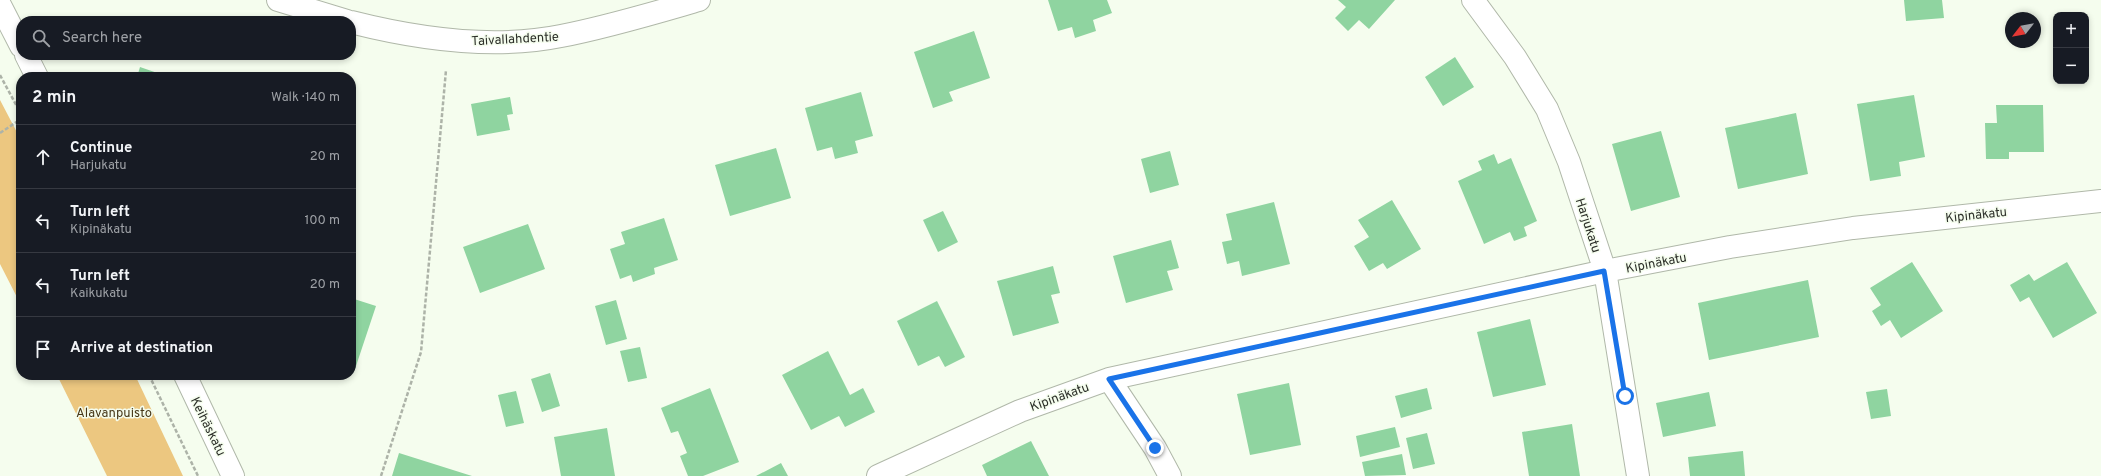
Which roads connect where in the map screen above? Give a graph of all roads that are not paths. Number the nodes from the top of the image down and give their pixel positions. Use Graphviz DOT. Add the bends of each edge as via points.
graph roads {
  1 [pos="278,0"];
  2 [pos="699,0"];
  3 [pos="1473,0"];
  4 [pos="0,6"];
  5 [pos="331,16"];
  6 [pos="356,23"];
  7 [pos="16,36"];
  8 [pos="28,60"];
  9 [pos="34,72"];
  10 [pos="2101,201"];
  11 [pos="1604,271"];
  12 [pos="1109,379"];
  13 [pos="187,380"];
  14 [pos="233,476"];
  15 [pos="878,476"];
  16 [pos="1170,476"];
  17 [pos="1638,476"];
  1 -- 5 [label="street"];
  2 -- 6 [label="street, Taivallahdentie" via="560,37 519,41 448,40 393,32"];
  3 -- 11 [label="street, Harjukatu" via="1515,57 1547,109 1568,162"];
  4 -- 7 [label="street"];
  8 -- 9 [label="street"];
  10 -- 11 [label="street, Kipinäkatu" via="1852,228 1730,247"];
  11 -- 12 [label="street, Kipinäkatu"];
  11 -- 17 [label="street, Harjukatu"];
  12 -- 15 [label="street, Kipinäkatu" via="1020,410"];
  12 -- 16 [label="street" via="1155,448"];
  13 -- 14 [label="street, Keihäskatu"];
}
